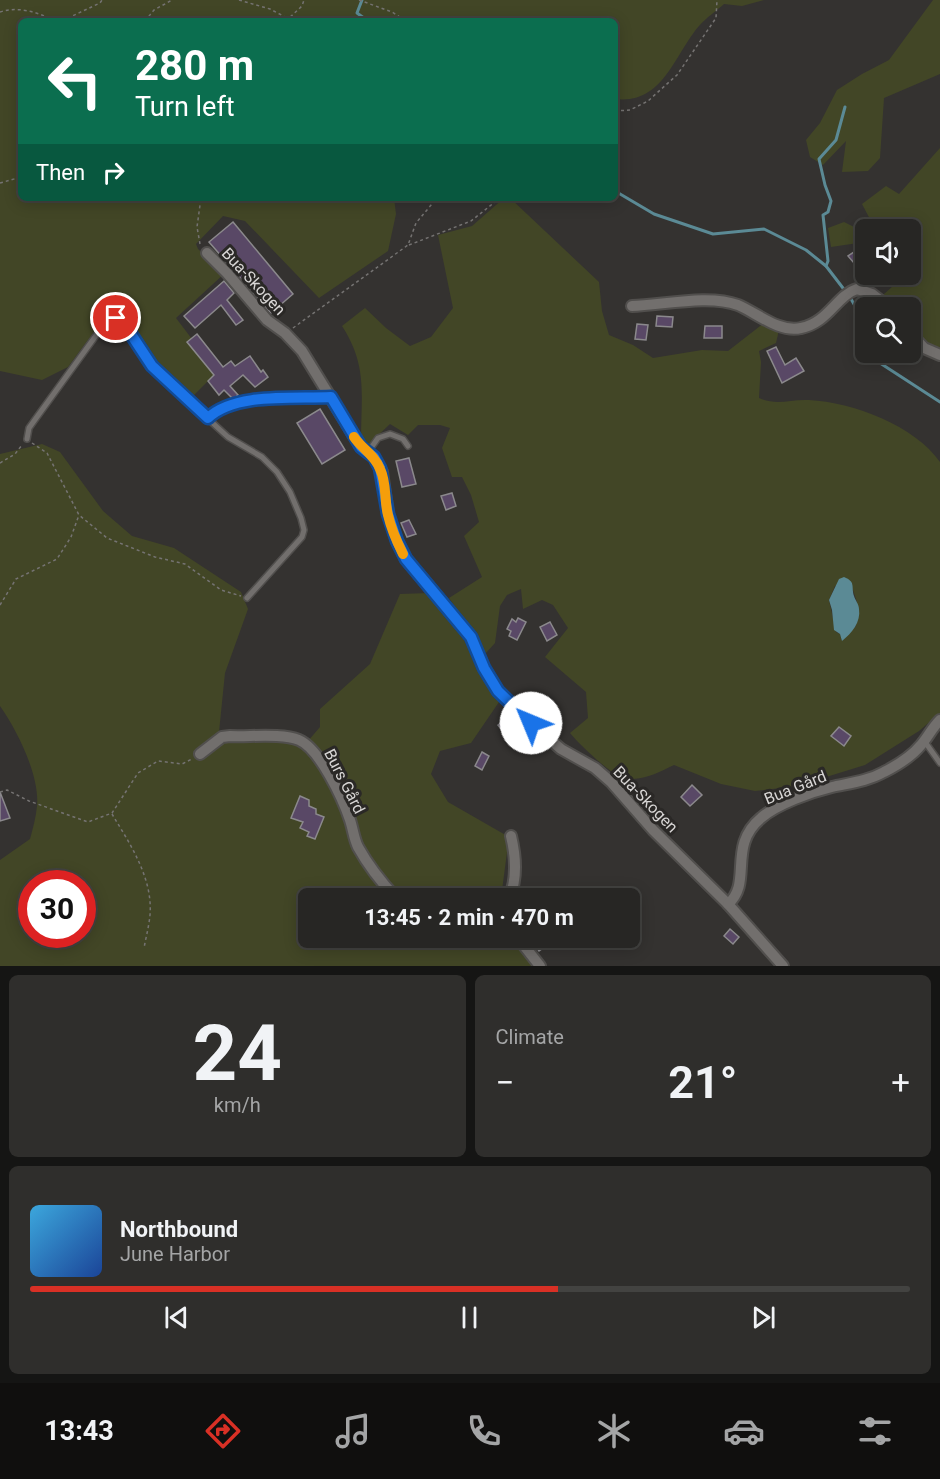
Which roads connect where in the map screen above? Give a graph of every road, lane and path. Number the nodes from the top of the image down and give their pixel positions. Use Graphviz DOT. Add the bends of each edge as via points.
graph roads {
  1 [pos="102,0"];
  2 [pos="172,0"];
  3 [pos="239,0"];
  4 [pos="304,0"];
  5 [pos="359,0"];
  6 [pos="717,0"];
  7 [pos="0,12"];
  8 [pos="49,18"];
  9 [pos="68,18"];
  10 [pos="147,18"];
  11 [pos="284,18"];
  12 [pos="289,18"];
  13 [pos="401,18"];
  14 [pos="618,111"];
  15 [pos="18,178"];
  16 [pos="0,183"];
  17 [pos="201,201"];
  18 [pos="434,201"];
  19 [pos="497,201"];
  20 [pos="408,245"];
  21 [pos="207,253"];
  22 [pos="876,297"];
  23 [pos="632,306"];
  24 [pos="285,333"];
  25 [pos="921,345"];
  26 [pos="940,356"];
  27 [pos="331,397"];
  28 [pos="208,418"];
  29 [pos="27,439"];
  30 [pos="408,446"];
  31 [pos="368,452"];
  32 [pos="0,463"];
  33 [pos="79,514"];
  34 [pos="247,598"];
  35 [pos="0,605"];
  36 [pos="940,720"];
  37 [pos="924,740"];
  38 [pos="200,754"];
  39 [pos="940,763"];
  40 [pos="0,792"];
  41 [pos="112,813"];
  42 [pos="511,836"];
  43 [pos="388,888"];
  44 [pos="511,888"];
  45 [pos="728,904"];
  46 [pos="144,948"];
  47 [pos="526,948"];
  48 [pos="540,966"];
  49 [pos="783,966"];
  1 -- 9 [label="path"];
  2 -- 10 [label="path"];
  3 -- 11 [label="path" via="270,9"];
  4 -- 12 [label="path"];
  5 -- 13 [label="path"];
  6 -- 14 [label="path" via="716,18 677,75 648,101"];
  7 -- 8 [label="path" via="22,10"];
  15 -- 16 [label="path"];
  17 -- 21 [label="path" via="197,227 199,242"];
  18 -- 20 [label="path" via="416,222"];
  19 -- 20 [label="path" via="466,224"];
  20 -- 24 [label="path"];
  21 -- 24 [label="street, Bua-Skogen" via="267,320"];
  22 -- 23 [label="street" via="857,290 849,293 831,312 810,326 796,329 730,303"];
  24 -- 27 [label="street, Bua-Skogen" via="302,351"];
  25 -- 26 [label="street"];
  27 -- 28 [label="lane" via="264,399 220,409"];
  27 -- 31 [label="street, Bua-Skogen" via="361,447"];
  28 -- 29 [label="lane" via="152,366 123,322 116,318 100,330 34,421"];
  28 -- 34 [label="lane" via="228,437 271,464 290,492 304,527 302,537"];
  29 -- 32 [label="path" via="15,454"];
  29 -- 33 [label="path" via="47,453"];
  30 -- 31 [label="lane" via="398,436 387,435 378,438"];
  31 -- 45 [label="street, Bua-Skogen" via="382,472 388,514 406,559 471,637 498,691 561,749 611,782"];
  33 -- 34 [label="path" via="107,538 185,564 221,590"];
  33 -- 35 [label="path" via="57,559 16,579"];
  36 -- 37 [label="street, Bua Gård"];
  37 -- 39 [label="lane"];
  37 -- 45 [label="street, Bua Gård" via="907,759 879,775 812,793 762,816 745,839 740,886"];
  38 -- 41 [label="path" via="182,764 158,761 138,773"];
  38 -- 43 [label="street, Burs Gård" via="222,737 230,736 296,739 306,744 322,763 363,856"];
  40 -- 41 [label="path" via="7,790 88,822"];
  41 -- 46 [label="path" via="132,846 148,885 150,913"];
  42 -- 44 [label="street" via="516,859"];
  45 -- 49 [label="street, Bua-Skogen"];
  47 -- 48 [label="street"];
}
